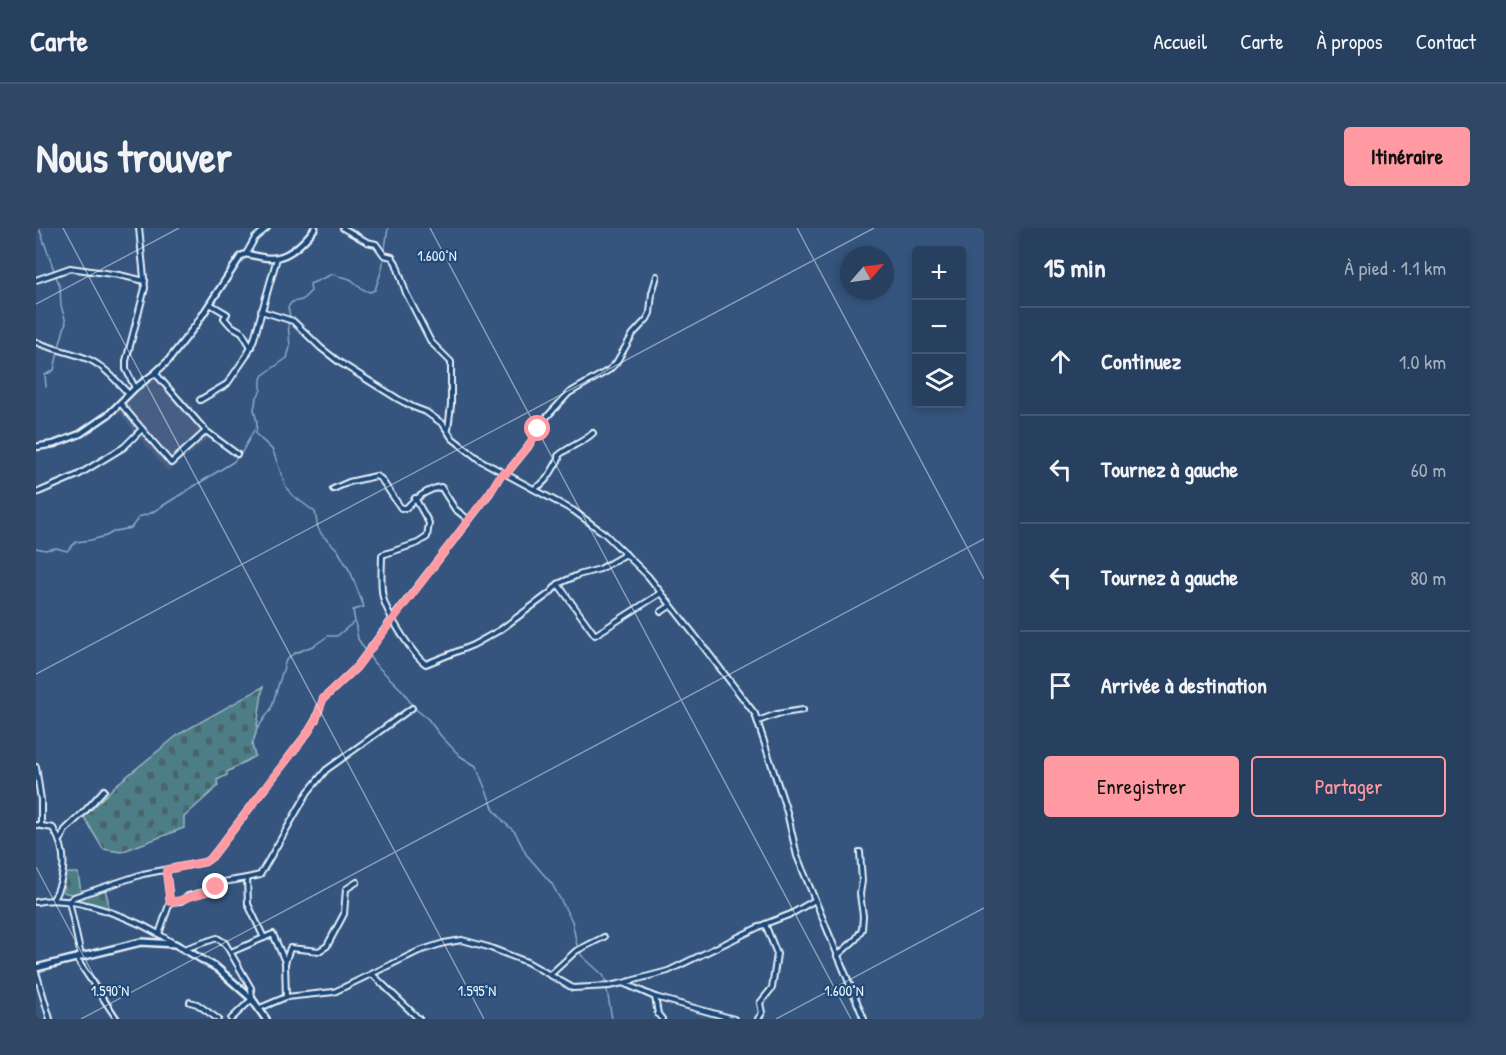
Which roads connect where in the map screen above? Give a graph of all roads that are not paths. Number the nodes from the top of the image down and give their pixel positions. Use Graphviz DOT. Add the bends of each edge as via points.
graph roads {
  1 [pos="138,228"];
  2 [pos="267,228"];
  3 [pos="315,228"];
  4 [pos="343,228"];
  5 [pos="246,254"];
  6 [pos="277,258"];
  7 [pos="657,276"];
  8 [pos="36,280"];
  9 [pos="145,281"];
  10 [pos="209,303"];
  11 [pos="261,311"];
  12 [pos="36,342"];
  13 [pos="251,347"];
  14 [pos="155,373"];
  15 [pos="135,388"];
  16 [pos="129,394"];
  17 [pos="200,400"];
  18 [pos="120,403"];
  19 [pos="142,429"];
  20 [pos="448,430"];
  21 [pos="206,431"];
  22 [pos="593,433"];
  23 [pos="36,447"];
  24 [pos="237,454"];
  25 [pos="504,474"];
  26 [pos="333,489"];
  27 [pos="533,489"];
  28 [pos="36,493"];
  29 [pos="415,498"];
  30 [pos="469,520"];
  31 [pos="626,554"];
  32 [pos="558,584"];
  33 [pos="661,593"];
  34 [pos="670,606"];
  35 [pos="661,612"];
  36 [pos="393,618"];
  37 [pos="412,708"];
  38 [pos="803,710"];
  39 [pos="758,721"];
  40 [pos="36,767"];
  41 [pos="104,790"];
  42 [pos="39,826"];
  43 [pos="53,828"];
  44 [pos="65,830"];
  45 [pos="60,840"];
  46 [pos="860,852"];
  47 [pos="166,870"];
  48 [pos="247,878"];
  49 [pos="357,882"];
  50 [pos="53,900"];
  51 [pos="815,900"];
  52 [pos="69,901"];
  53 [pos="36,902"];
  54 [pos="170,902"];
  55 [pos="765,924"];
  56 [pos="159,934"];
  57 [pos="604,937"];
  58 [pos="264,938"];
  59 [pos="175,944"];
  60 [pos="184,949"];
  61 [pos="231,952"];
  62 [pos="837,956"];
  63 [pos="78,957"];
  64 [pos="285,963"];
  65 [pos="36,970"];
  66 [pos="551,974"];
  67 [pos="373,975"];
  68 [pos="623,984"];
  69 [pos="286,997"];
  70 [pos="655,997"];
  71 [pos="252,999"];
  72 [pos="190,1002"];
  73 [pos="260,1008"];
  74 [pos="50,1019"];
  75 [pos="117,1019"];
  76 [pos="218,1019"];
  77 [pos="231,1019"];
  78 [pos="266,1019"];
  79 [pos="419,1019"];
  80 [pos="662,1019"];
  81 [pos="734,1019"];
  82 [pos="758,1019"];
  83 [pos="864,1019"];
  1 -- 9 [label="street"];
  2 -- 5 [label="street" via="255,238"];
  3 -- 6 [label="street" via="292,250"];
  4 -- 20 [label="street" via="376,244 384,255 392,257 431,342 451,362"];
  5 -- 6 [label="street"];
  5 -- 10 [label="street"];
  6 -- 11 [label="street"];
  7 -- 25 [label="street" via="647,319 616,363 569,393"];
  8 -- 9 [label="street" via="70,268"];
  9 -- 15 [label="street" via="126,360"];
  10 -- 13 [label="street" via="227,314 224,318 242,332"];
  10 -- 14 [label="street" via="192,331"];
  11 -- 13 [label="street"];
  11 -- 20 [label="street" via="293,321 339,362 426,412"];
  12 -- 16 [label="street" via="93,361"];
  13 -- 17 [label="street" via="235,376"];
  14 -- 15 [label="street"];
  14 -- 21 [label="street"];
  15 -- 16 [label="street"];
  16 -- 18 [label="street"];
  18 -- 19 [label="street"];
  18 -- 23 [label="street" via="72,439"];
  19 -- 21 [label="street" via="171,463"];
  19 -- 28 [label="street" via="124,447 78,475"];
  20 -- 25 [label="street" via="459,444"];
  21 -- 24 [label="street"];
  22 -- 27 [label="street" via="558,456 550,477"];
  25 -- 27 [label="street"];
  25 -- 30 [label="street"];
  26 -- 29 [label="street" via="376,476 401,508"];
  27 -- 31 [label="street" via="574,511"];
  29 -- 30 [label="street" via="441,487 455,509"];
  29 -- 36 [label="street" via="429,523 427,537 382,555 382,598"];
  30 -- 36 [label="street"];
  31 -- 32 [label="street" via="600,569"];
  31 -- 33 [label="street"];
  32 -- 33 [label="street" via="595,635"];
  32 -- 36 [label="street" via="500,630 426,664 417,657"];
  33 -- 34 [label="street"];
  34 -- 35 [label="street"];
  34 -- 39 [label="street"];
  36 -- 47 [label="street" via="356,668 323,699 309,731 212,857"];
  37 -- 48 [label="street" via="326,770 308,792 260,875"];
  38 -- 39 [label="street"];
  39 -- 51 [label="street" via="797,856"];
  40 -- 42 [label="street" via="41,800"];
  41 -- 44 [label="street"];
  42 -- 43 [label="street"];
  43 -- 44 [label="street"];
  43 -- 45 [label="street"];
  44 -- 45 [label="street"];
  45 -- 50 [label="street" via="65,867"];
  46 -- 62 [label="street" via="862,929"];
  47 -- 52 [label="street" via="143,874"];
  47 -- 54 [label="street"];
  48 -- 54 [label="street" via="223,882 209,891"];
  48 -- 58 [label="street" via="248,904"];
  49 -- 64 [label="street" via="346,889 344,914 327,945 319,951 290,948"];
  50 -- 52 [label="street"];
  50 -- 53 [label="street"];
  51 -- 55 [label="street"];
  51 -- 62 [label="street"];
  52 -- 56 [label="street" via="129,919"];
  52 -- 63 [label="street"];
  54 -- 56 [label="street"];
  55 -- 68 [label="street" via="668,971"];
  55 -- 82 [label="street" via="777,954 772,988 760,1004 762,1013"];
  56 -- 59 [label="street"];
  57 -- 66 [label="street" via="578,950"];
  58 -- 61 [label="street"];
  58 -- 64 [label="street" via="273,934"];
  59 -- 60 [label="main road"];
  59 -- 63 [label="main road" via="141,942"];
  60 -- 61 [label="street" via="218,938"];
  60 -- 71 [label="main road" via="217,968"];
  61 -- 71 [label="street" via="251,988"];
  62 -- 83 [label="street"];
  63 -- 65 [label="main road"];
  63 -- 75 [label="street"];
  64 -- 69 [label="street"];
  65 -- 74 [label="street"];
  66 -- 67 [label="street" via="462,940 419,951"];
  66 -- 68 [label="street" via="573,988"];
  67 -- 69 [label="street" via="334,992"];
  67 -- 79 [label="street"];
  68 -- 70 [label="street"];
  69 -- 73 [label="street"];
  70 -- 80 [label="street"];
  70 -- 81 [label="street"];
  71 -- 73 [label="main road"];
  71 -- 77 [label="street"];
  72 -- 76 [label="street"];
  73 -- 78 [label="main road"];
}
